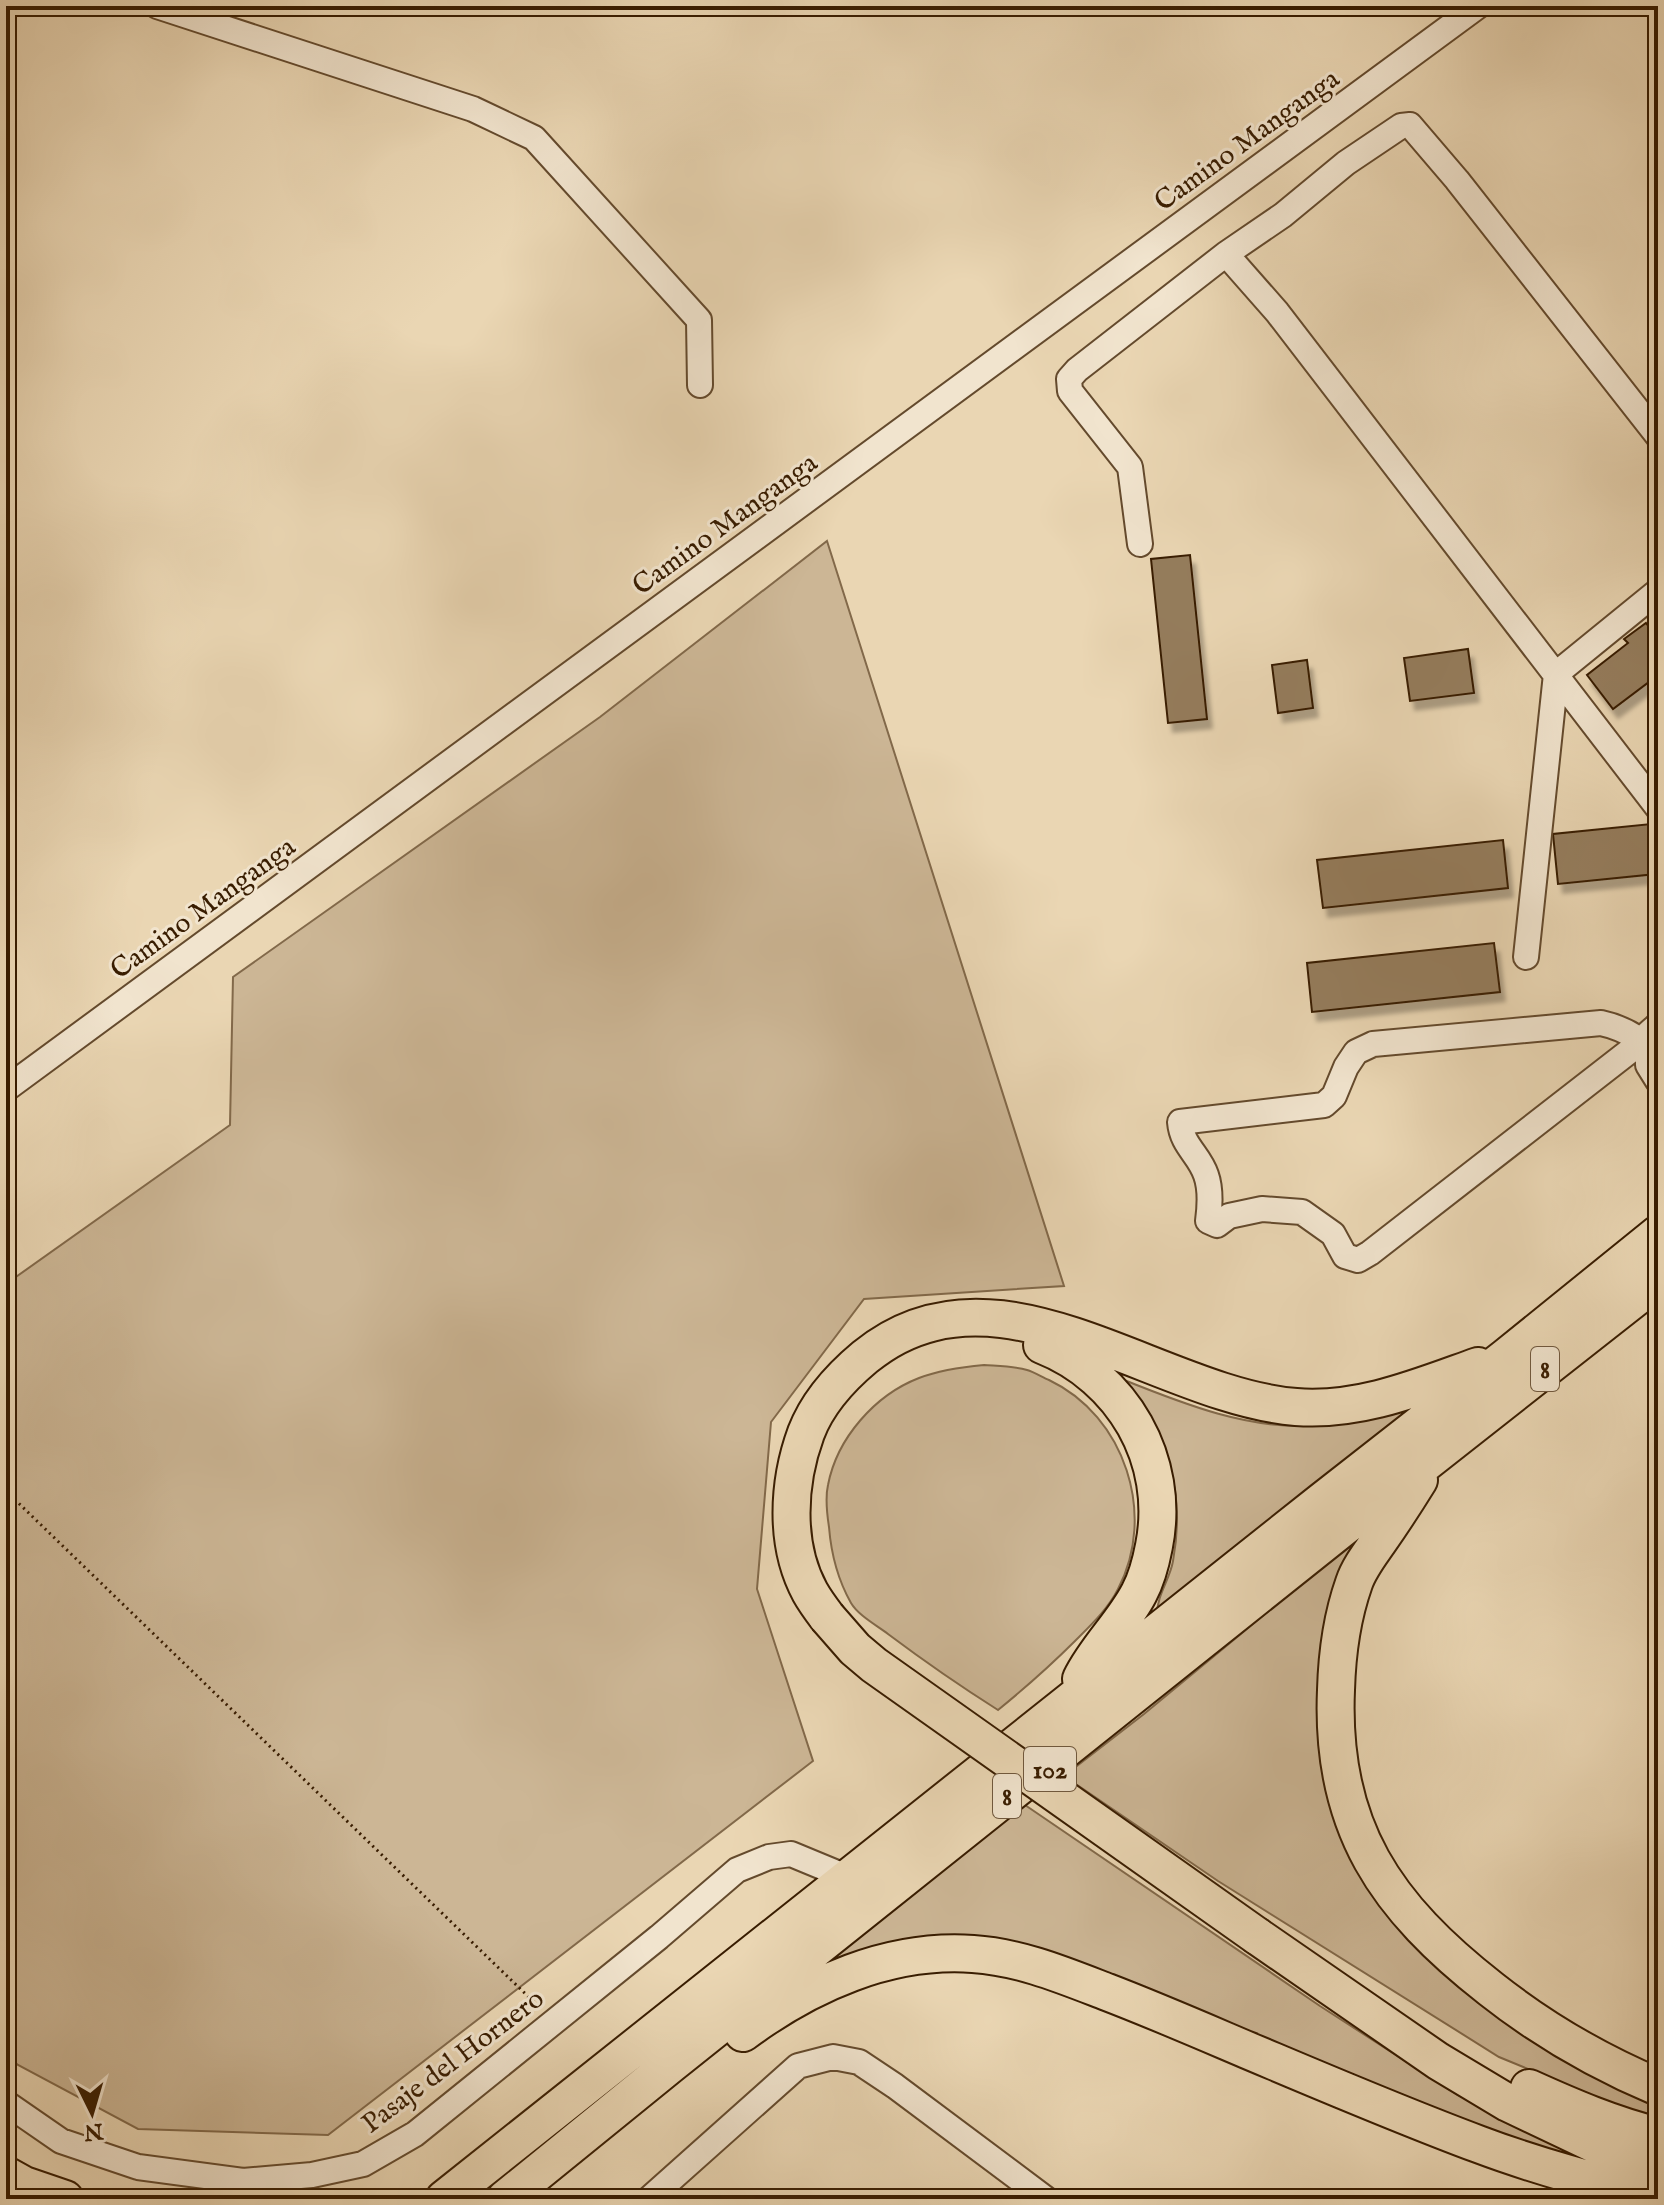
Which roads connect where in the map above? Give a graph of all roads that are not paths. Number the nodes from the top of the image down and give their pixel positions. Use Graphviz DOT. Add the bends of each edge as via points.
graph roads {
  1 [pos="157,6"];
  2 [pos="1478,6"];
  3 [pos="1226,254"];
  4 [pos="700,385"];
  5 [pos="1658,436"];
  6 [pos="1140,544"];
  7 [pos="1658,591"];
  8 [pos="1556,674"];
  9 [pos="1658,808"];
  10 [pos="1526,957"];
  11 [pos="1651,1042"];
  12 [pos="1658,1081"];
  13 [pos="6,1089"];
  14 [pos="1658,1234"];
  15 [pos="1658,1280"];
  16 [pos="1506,1357"];
  17 [pos="1433,1459"];
  18 [pos="1333,1514"];
  19 [pos="836,1612"];
  20 [pos="1070,1702"];
  21 [pos="849,1878"];
  22 [pos="1261,1929"];
  23 [pos="670,2065"];
  24 [pos="1658,2087"];
  25 [pos="6,2103"];
  26 [pos="1658,2136"];
  27 [pos="1658,2166"];
  28 [pos="6,2175"];
  29 [pos="443,2195"];
  30 [pos="1658,2198"];
  31 [pos="65,2199"];
  32 [pos="505,2199"];
  33 [pos="649,2199"];
  34 [pos="1046,2199"];
  1 -- 4 [label="street" via="473,109 534,138 699,320"];
  2 -- 13 [label="street, Camino Manganga"];
  3 -- 5 [label="street" via="1346,163 1410,125"];
  3 -- 6 [label="street" via="1069,379 1070,391 1130,467"];
  3 -- 8 [label="street" via="1277,312"];
  7 -- 8 [label="street"];
  8 -- 9 [label="street"];
  8 -- 10 [label="street"];
  11 -- 11 [label="street" via="1601,1023 1373,1044 1356,1052 1324,1105 1180,1122 1181,1135 1206,1175 1208,1221 1217,1225 1229,1216 1262,1209 1302,1212 1333,1234 1345,1256 1358,1260 1631,1050"];
  11 -- 12 [label="street" via="1648,1065"];
  14 -- 16 [label="highway, 8"];
  15 -- 17 [label="highway, 8"];
  16 -- 18 [label="highway, 8"];
  16 -- 19 [label="highway" via="1361,1404 1297,1407 1233,1396 1061,1331 1021,1322 984,1317 943,1320 913,1330 880,1345 853,1366 821,1406 797,1457 791,1529 800,1565 809,1591"];
  17 -- 18 [label="highway, 8"];
  17 -- 24 [label="highway" via="1355,1579 1343,1620 1334,1718 1349,1808 1386,1885 1444,1951 1553,2033"];
  18 -- 20 [label="highway, 8"];
  18 -- 23 [label="highway, 8"];
  19 -- 20 [label="highway" via="813,1531 812,1495 816,1461 839,1405 871,1368 912,1345 959,1333 1007,1335 1044,1345 1084,1367 1127,1411 1154,1470 1158,1501 1157,1529 1140,1591 1087,1667"];
  19 -- 22 [label="highway, 102"];
  20 -- 21 [label="highway, 8"];
  21 -- 25 [label="street, Pasaje del Hornero" via="791,1854 737,1870 415,2134 363,2164 243,2181 138,2167 61,2141"];
  21 -- 29 [label="highway, 8"];
  22 -- 26 [label="highway, 102" via="1493,2072 1570,2107"];
  22 -- 27 [label="highway, 102" via="1438,2061 1508,2103 1609,2151"];
  23 -- 30 [label="highway" via="707,2060 764,2017 857,1969 931,1955 1017,1960 1153,2010 1479,2145"];
  23 -- 32 [label="highway, 8"];
  28 -- 31 [label="highway"];
  33 -- 34 [label="street" via="798,2066 833,2057 859,2062"];
}
